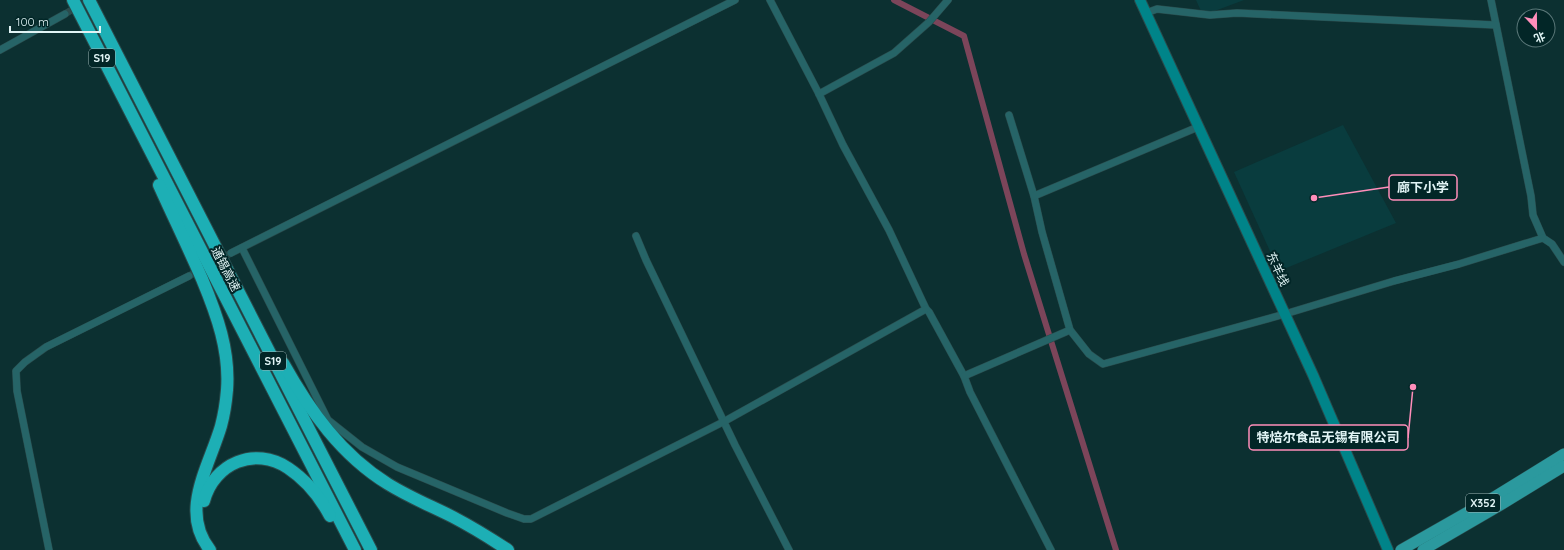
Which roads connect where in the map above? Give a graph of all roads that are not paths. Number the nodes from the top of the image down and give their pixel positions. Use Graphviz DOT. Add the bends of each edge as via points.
graph roads {
  1 [pos="73,0"];
  2 [pos="89,0"];
  3 [pos="735,0"];
  4 [pos="770,0"];
  5 [pos="948,0"];
  6 [pos="1140,0"];
  7 [pos="1491,0"];
  8 [pos="1146,13"];
  9 [pos="65,14"];
  10 [pos="1496,25"];
  11 [pos="0,50"];
  12 [pos="819,94"];
  13 [pos="1008,115"];
  14 [pos="1198,127"];
  15 [pos="160,179"];
  16 [pos="1034,196"];
  17 [pos="205,229"];
  18 [pos="636,236"];
  19 [pos="1543,238"];
  20 [pos="242,248"];
  21 [pos="231,253"];
  22 [pos="1564,262"];
  23 [pos="189,276"];
  24 [pos="926,309"];
  25 [pos="1285,314"];
  26 [pos="1070,330"];
  27 [pos="964,376"];
  28 [pos="725,420"];
  29 [pos="1564,454"];
  30 [pos="1564,466"];
  31 [pos="49,550"];
  32 [pos="210,550"];
  33 [pos="217,550"];
  34 [pos="349,550"];
  35 [pos="356,550"];
  36 [pos="371,550"];
  37 [pos="508,550"];
  38 [pos="789,550"];
  39 [pos="1051,550"];
  40 [pos="1388,550"];
  41 [pos="1401,550"];
  42 [pos="1423,550"];
  1 -- 15 [label="highway, 通锡高速 / S19" via="132,116"];
  2 -- 17 [label="highway, 通锡高速 / S19"];
  3 -- 20 [label="street"];
  4 -- 12 [label="street"];
  5 -- 12 [label="street" via="929,22 894,53"];
  6 -- 8 [label="main road, 东羊线"];
  7 -- 10 [label="street"];
  8 -- 10 [label="street" via="1156,9 1210,15 1237,13"];
  8 -- 14 [label="main road, 东羊线"];
  9 -- 11 [label="street"];
  10 -- 19 [label="street" via="1533,215"];
  12 -- 24 [label="street" via="843,145 889,230"];
  13 -- 16 [label="street"];
  14 -- 16 [label="street"];
  14 -- 25 [label="main road, 东羊线"];
  15 -- 32 [label="highway" via="212,303 221,330 226,358 227,390 221,426 202,478 195,515"];
  15 -- 35 [label="highway, 通锡高速 / S19"];
  16 -- 26 [label="street"];
  17 -- 36 [label="highway, 通锡高速 / S19"];
  17 -- 37 [label="highway" via="296,386 335,439 354,458 387,483 455,518"];
  18 -- 28 [label="street"];
  19 -- 22 [label="street" via="1552,244"];
  19 -- 25 [label="street"];
  20 -- 21 [label="street"];
  20 -- 28 [label="street" via="328,420 362,447 397,467 507,513 531,519"];
  23 -- 31 [label="street" via="46,347 16,371 17,391"];
  24 -- 27 [label="street"];
  24 -- 28 [label="street"];
  25 -- 26 [label="street" via="1103,364 1090,354"];
  25 -- 40 [label="main road, 东羊线"];
  26 -- 27 [label="street"];
  27 -- 39 [label="street"];
  28 -- 38 [label="street" via="735,445"];
  29 -- 41 [label="main road, X352"];
  30 -- 42 [label="main road, X352"];
  33 -- 34 [label="highway" via="211,544 204,526 202,513 206,492 226,467 247,459 261,459 287,467 307,483 329,514"];
}
